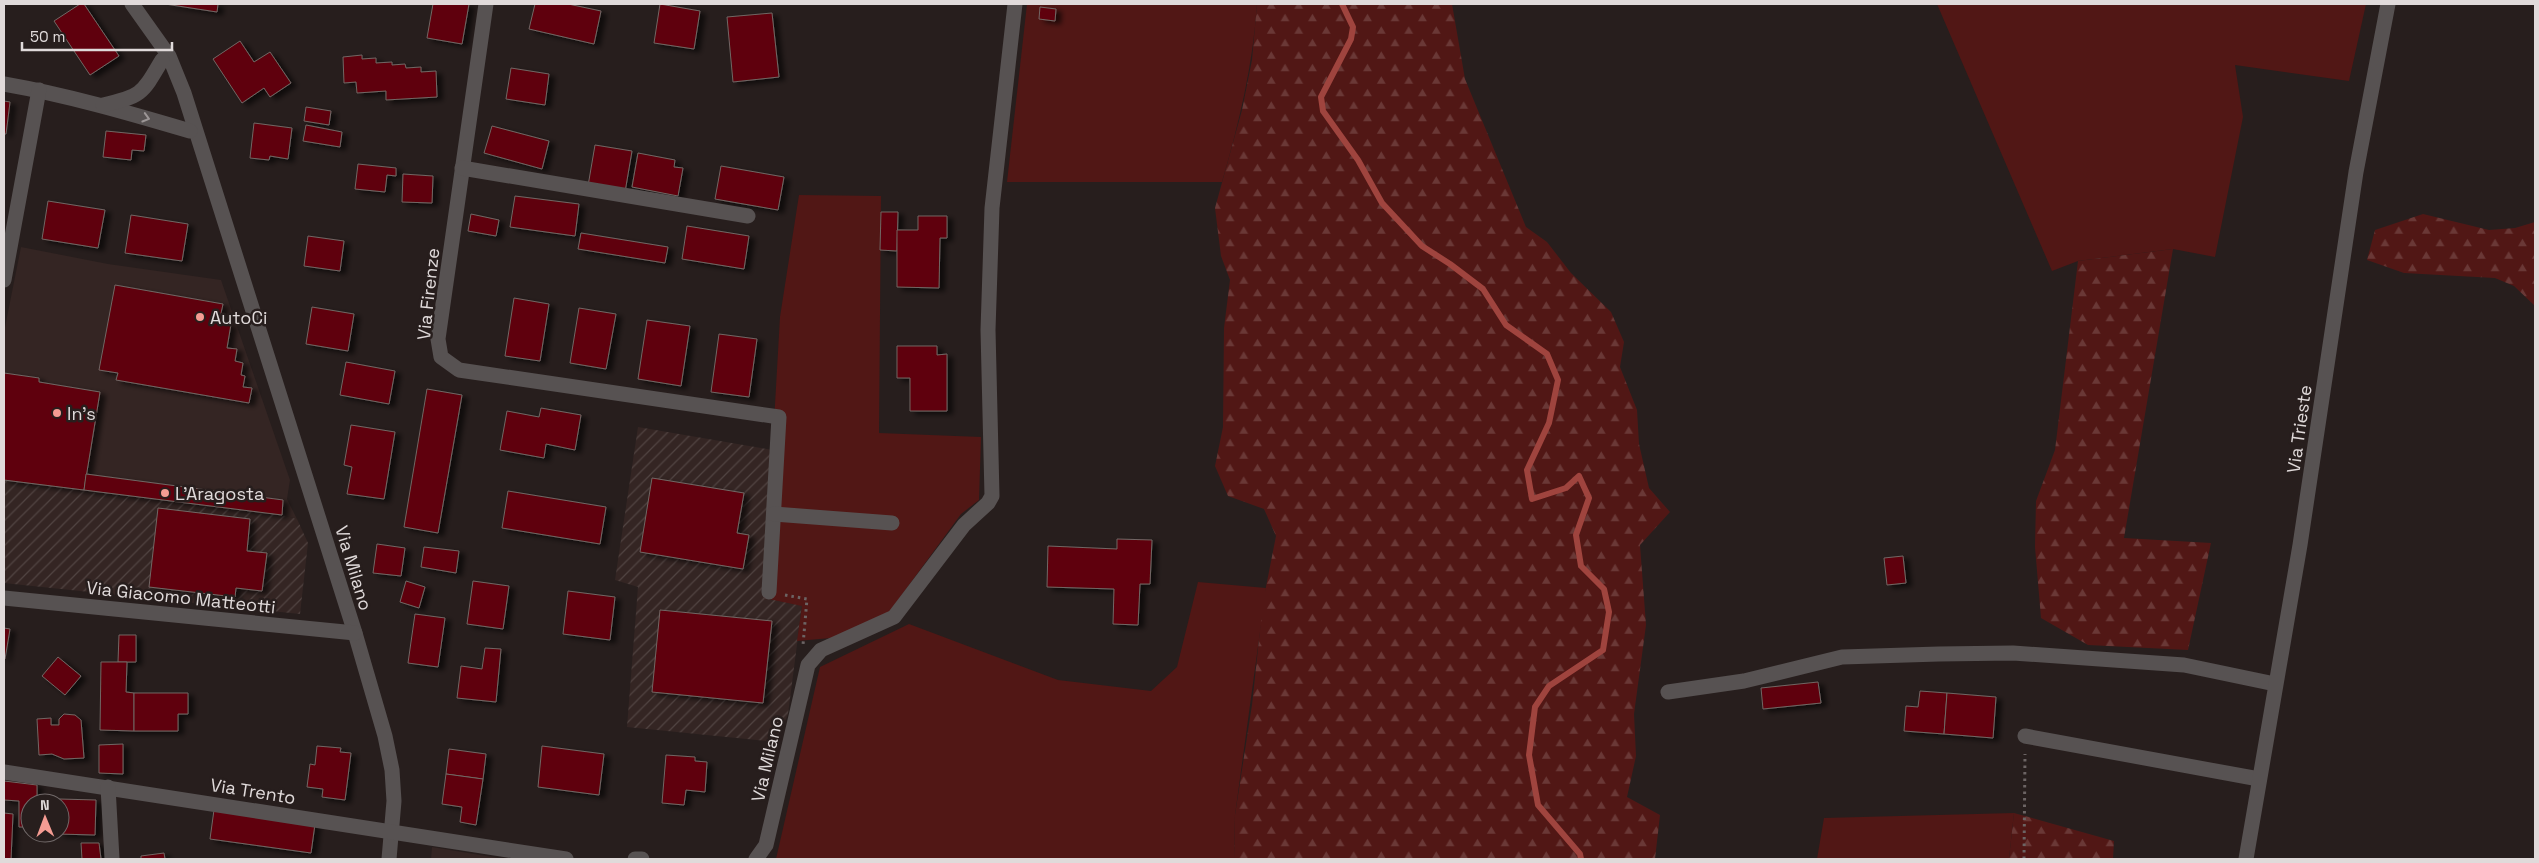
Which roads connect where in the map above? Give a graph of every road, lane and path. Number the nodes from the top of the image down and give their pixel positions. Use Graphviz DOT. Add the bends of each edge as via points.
graph roads {
  1 [pos="132,4"];
  2 [pos="486,4"];
  3 [pos="1015,4"];
  4 [pos="2388,4"];
  5 [pos="151,30"];
  6 [pos="162,60"];
  7 [pos="4,84"];
  8 [pos="39,90"];
  9 [pos="101,106"];
  10 [pos="190,131"];
  11 [pos="203,153"];
  12 [pos="462,168"];
  13 [pos="748,216"];
  14 [pos="4,280"];
  15 [pos="774,514"];
  16 [pos="892,523"];
  17 [pos="769,592"];
  18 [pos="4,598"];
  19 [pos="355,633"];
  20 [pos="808,665"];
  21 [pos="2275,684"];
  22 [pos="1668,692"];
  23 [pos="2025,736"];
  24 [pos="4,772"];
  25 [pos="2259,779"];
  26 [pos="108,788"];
  27 [pos="393,831"];
  28 [pos="533,857"];
  29 [pos="112,859"];
  30 [pos="388,859"];
  31 [pos="566,859"];
  32 [pos="635,859"];
  33 [pos="642,859"];
  34 [pos="756,859"];
  35 [pos="2024,859"];
  36 [pos="2246,859"];
  1 -- 5 [label="street, Via Milano"];
  2 -- 12 [label="street, Via Firenze"];
  3 -- 20 [label="street" via="992,208 988,330 992,496 964,525 894,617 821,650"];
  4 -- 21 [label="street, Via Trieste" via="2356,172 2300,545"];
  5 -- 6 [label="street, Via Milano"];
  5 -- 11 [label="street, Via Milano" via="168,56 180,84"];
  6 -- 9 [label="street" via="144,90 126,100"];
  6 -- 10 [label="street, Via Milano"];
  7 -- 8 [label="street"];
  8 -- 9 [label="street"];
  8 -- 14 [label="street"];
  9 -- 10 [label="street, one-way"];
  10 -- 11 [label="street, Via Milano"];
  11 -- 19 [label="street, Via Milano"];
  12 -- 13 [label="street"];
  12 -- 15 [label="street, Via Firenze" via="438,338 441,357 459,370 779,417"];
  15 -- 16 [label="street"];
  15 -- 17 [label="street"];
  17 -- 20 [label="path" via="807,599 802,643"];
  18 -- 19 [label="street, Via Giacomo Matteotti"];
  19 -- 27 [label="street, Via Milano" via="392,770"];
  20 -- 34 [label="street, Via Milano" via="766,845"];
  21 -- 22 [label="street" via="2184,664 2023,654 1939,654 1842,658 1744,681"];
  21 -- 25 [label="street, Via Trieste"];
  23 -- 25 [label="street"];
  23 -- 35 [label="path"];
  24 -- 26 [label="street, Via Trento"];
  25 -- 36 [label="street, Via Trieste"];
  26 -- 27 [label="street, Via Trento"];
  26 -- 29 [label="street"];
  27 -- 28 [label="street"];
  27 -- 30 [label="street, Via Milano"];
  28 -- 31 [label="street"];
  32 -- 33 [label="street"];
}
